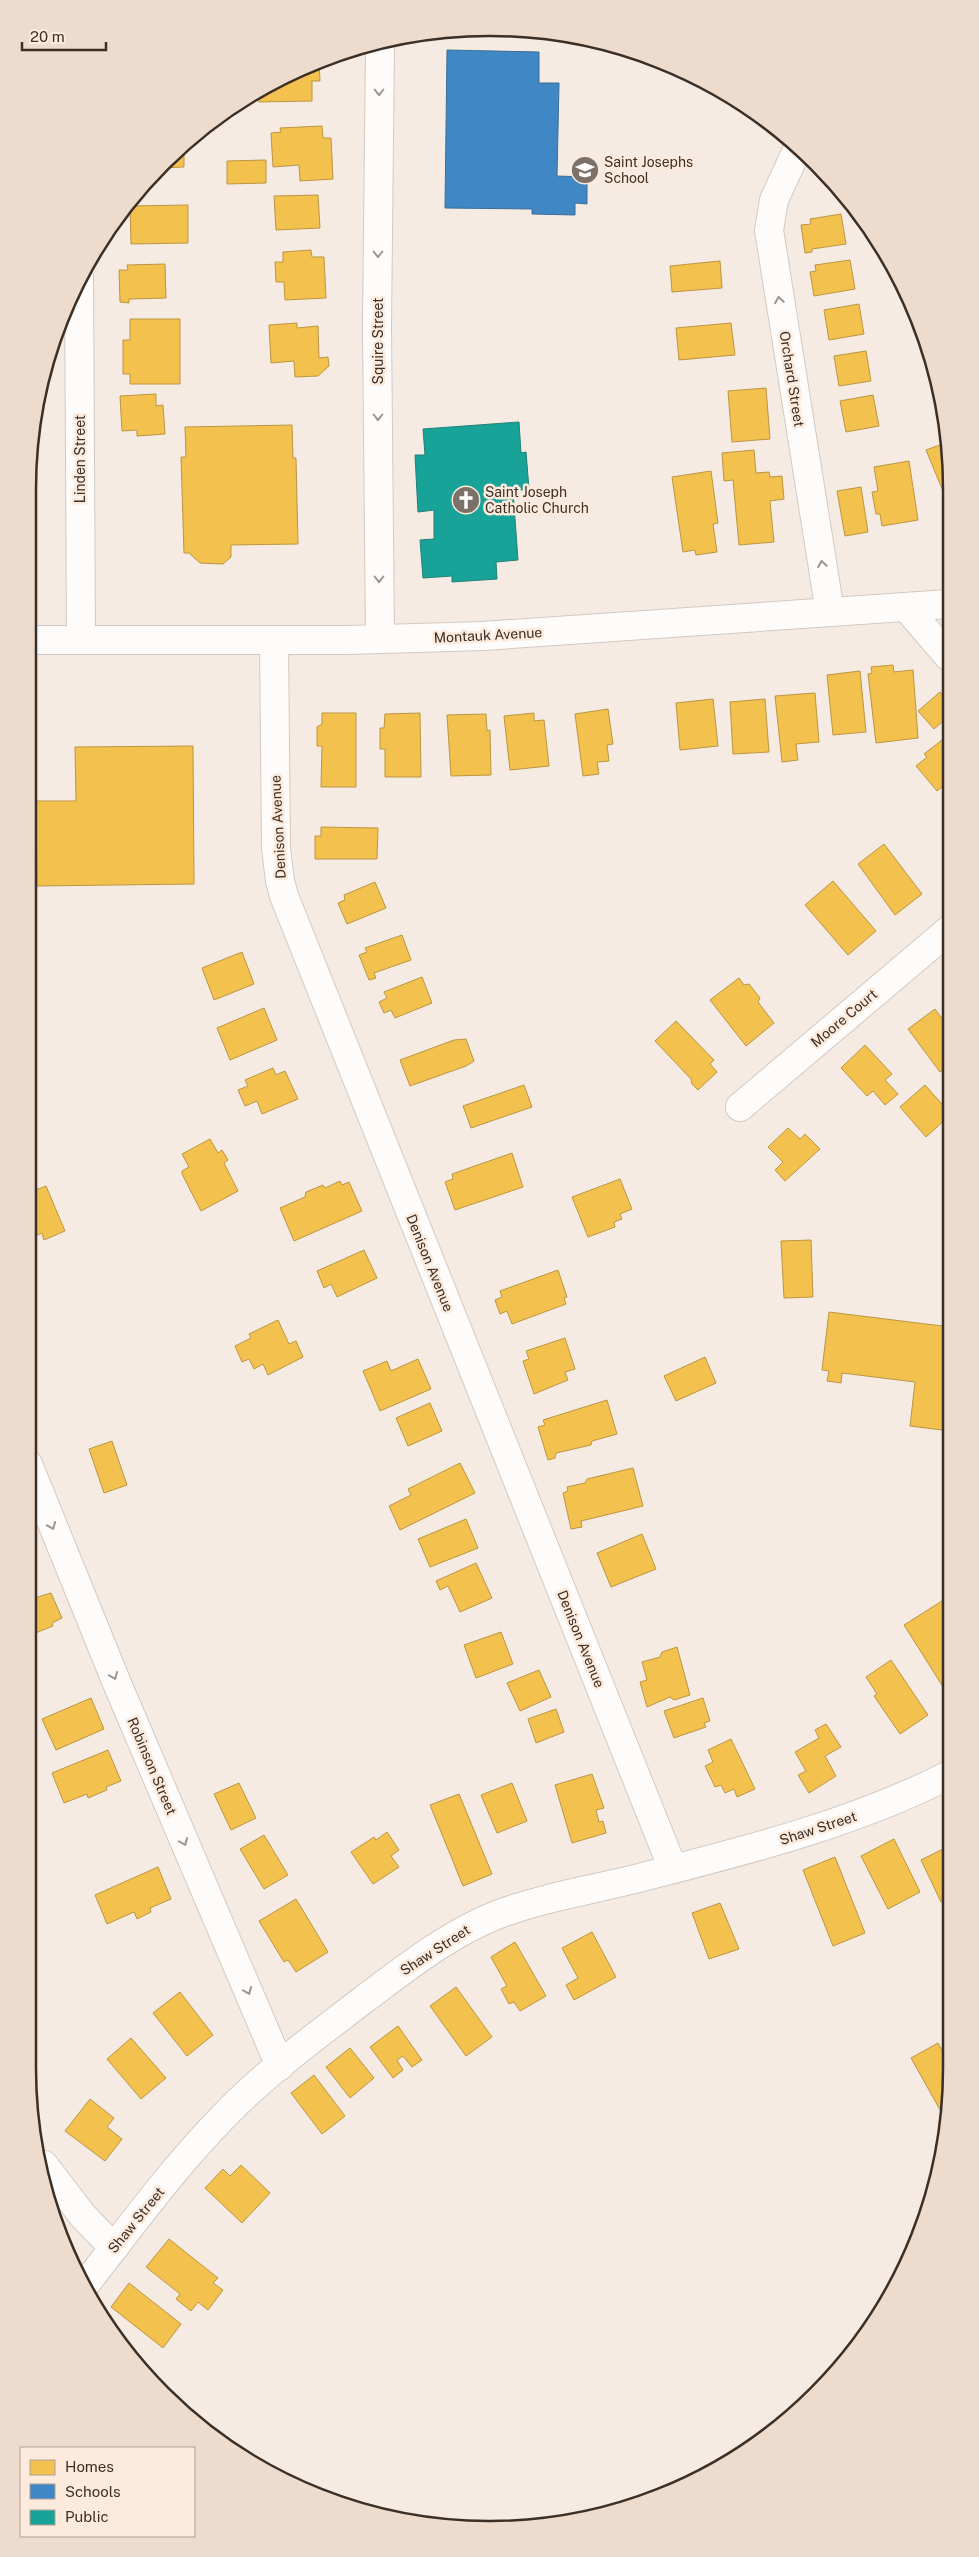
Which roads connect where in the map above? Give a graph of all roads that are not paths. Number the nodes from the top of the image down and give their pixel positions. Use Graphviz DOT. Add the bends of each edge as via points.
graph roads {
  1 [pos="380,50"];
  2 [pos="795,155"];
  3 [pos="79,298"];
  4 [pos="943,604"];
  5 [pos="906,607"];
  6 [pos="830,612"];
  7 [pos="380,639"];
  8 [pos="36,640"];
  9 [pos="81,640"];
  10 [pos="274,640"];
  11 [pos="943,650"];
  12 [pos="943,935"];
  13 [pos="740,1107"];
  14 [pos="36,1484"];
  15 [pos="943,1778"];
  16 [pos="673,1869"];
  17 [pos="280,2066"];
  18 [pos="49,2171"];
  19 [pos="114,2248"];
  20 [pos="89,2279"];
  1 -- 7 [label="street, Squire Street, one-way" via="377,319"];
  6 -- 2 [label="street, Orchard Street, one-way" via="769,230 774,200"];
  3 -- 9 [label="street, Linden Street"];
  4 -- 5 [label="street, Montauk Avenue"];
  5 -- 6 [label="street, Montauk Avenue"];
  5 -- 11 [label="street"];
  6 -- 7 [label="street, Montauk Avenue" via="512,634"];
  7 -- 10 [label="street, Montauk Avenue"];
  8 -- 9 [label="street, Montauk Avenue"];
  9 -- 10 [label="street, Montauk Avenue"];
  10 -- 16 [label="street, Denison Avenue" via="277,856 284,896"];
  12 -- 13 [label="street, Moore Court"];
  14 -- 17 [label="street, Robinson Street, one-way"];
  15 -- 16 [label="street, Shaw Street" via="836,1824"];
  16 -- 17 [label="street, Shaw Street" via="526,1906 464,1930 387,1982"];
  17 -- 19 [label="street, Shaw Street" via="222,2118"];
  18 -- 19 [label="street" via="87,2221"];
  19 -- 20 [label="street, Shaw Street"];
}
